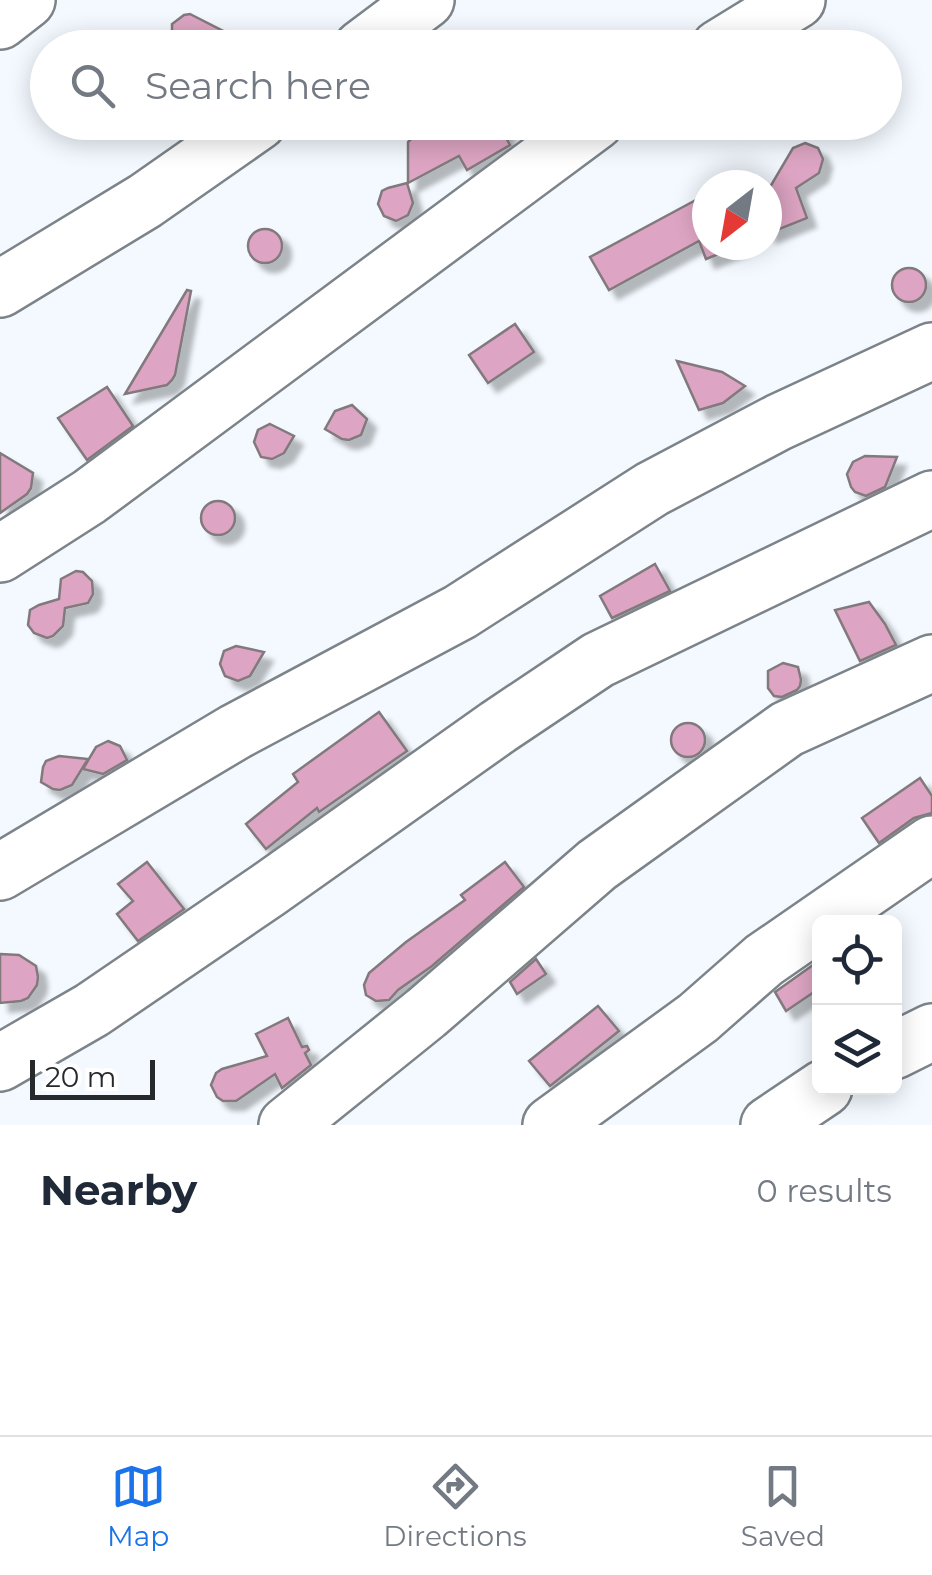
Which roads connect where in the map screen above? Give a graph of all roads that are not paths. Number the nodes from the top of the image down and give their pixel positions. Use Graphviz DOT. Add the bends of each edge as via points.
graph roads {
  1 [pos="27,0"];
  2 [pos="426,0"];
  3 [pos="797,0"];
  4 [pos="0,21"];
  5 [pos="386,30"];
  6 [pos="748,30"];
  7 [pos="232,140"];
  8 [pos="571,140"];
  9 [pos="0,289"];
  10 [pos="932,351"];
  11 [pos="932,500"];
  12 [pos="0,554"];
  13 [pos="932,664"];
  14 [pos="932,844"];
  15 [pos="0,872"];
  16 [pos="932,1032"];
  17 [pos="902,1047"];
  18 [pos="0,1063"];
  19 [pos="814,1095"];
  20 [pos="287,1125"];
  21 [pos="550,1125"];
  22 [pos="770,1125"];
  1 -- 4 [label="street"];
  2 -- 5 [label="street"];
  3 -- 6 [label="street"];
  7 -- 9 [label="street"];
  8 -- 12 [label="street" via="89,497"];
  10 -- 15 [label="street" via="652,490 460,612 235,732"];
  11 -- 18 [label="street" via="598,660 92,1010"];
  13 -- 20 [label="street" via="787,729 628,842"];
  14 -- 21 [label="street" via="764,960 698,1018"];
  16 -- 17 [label="street"];
  19 -- 22 [label="street"];
}
